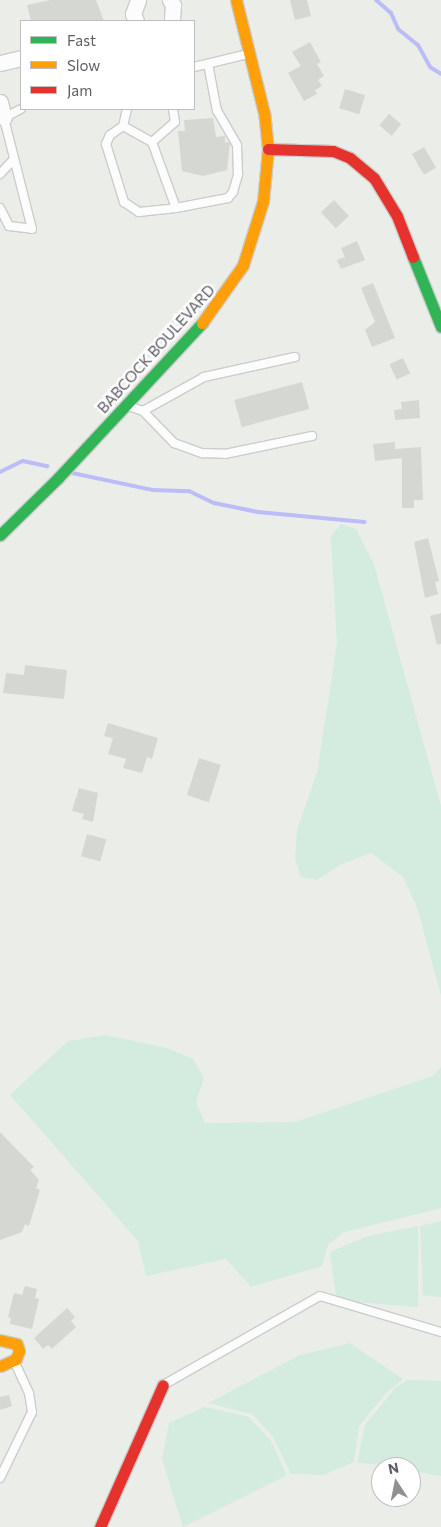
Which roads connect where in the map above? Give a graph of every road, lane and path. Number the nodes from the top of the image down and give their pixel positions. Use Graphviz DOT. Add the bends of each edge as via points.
graph roads {
  1 [pos="138,0"];
  2 [pos="170,0"];
  3 [pos="236,0"];
  4 [pos="136,20"];
  5 [pos="172,20"];
  6 [pos="250,53"];
  7 [pos="20,58"];
  8 [pos="0,63"];
  9 [pos="208,64"];
  10 [pos="195,67"];
  11 [pos="0,102"];
  12 [pos="20,109"];
  13 [pos="127,110"];
  14 [pos="173,110"];
  15 [pos="4,118"];
  16 [pos="123,126"];
  17 [pos="152,142"];
  18 [pos="268,150"];
  19 [pos="13,160"];
  20 [pos="0,174"];
  21 [pos="0,208"];
  22 [pos="176,208"];
  23 [pos="441,327"];
  24 [pos="295,357"];
  25 [pos="126,405"];
  26 [pos="143,411"];
  27 [pos="312,436"];
  28 [pos="0,534"];
  29 [pos="441,1332"];
  30 [pos="0,1340"];
  31 [pos="14,1361"];
  32 [pos="0,1366"];
  33 [pos="163,1385"];
  34 [pos="0,1478"];
  35 [pos="100,1527"];
  1 -- 4 [label="street"];
  2 -- 5 [label="street"];
  3 -- 6 [label="street, BABCOCK BOULEVARD"];
  6 -- 9 [label="lane"];
  6 -- 18 [label="street, BABCOCK BOULEVARD" via="264,113"];
  7 -- 8 [label="street"];
  9 -- 10 [label="lane"];
  9 -- 22 [label="lane" via="217,112 237,145 238,174 228,198"];
  11 -- 15 [label="street"];
  12 -- 15 [label="lane"];
  13 -- 16 [label="lane"];
  14 -- 17 [label="lane" via="175,122"];
  15 -- 19 [label="lane"];
  16 -- 17 [label="lane"];
  16 -- 22 [label="lane" via="110,134 106,144 124,202 139,212"];
  17 -- 22 [label="lane"];
  18 -- 23 [label="street" via="333,151 350,158 374,178 397,216"];
  18 -- 25 [label="street, BABCOCK BOULEVARD" via="260,216 234,281 210,316"];
  19 -- 20 [label="lane"];
  19 -- 21 [label="lane" via="32,229 9,226"];
  24 -- 26 [label="lane" via="204,377"];
  25 -- 26 [label="lane"];
  25 -- 28 [label="street, BABCOCK BOULEVARD"];
  26 -- 27 [label="lane" via="174,443 202,454 225,454"];
  29 -- 33 [label="lane" via="320,1296"];
  30 -- 31 [label="street" via="17,1344 19,1351"];
  31 -- 32 [label="street"];
  31 -- 34 [label="lane" via="30,1393 32,1412"];
  33 -- 35 [label="street"];
}
